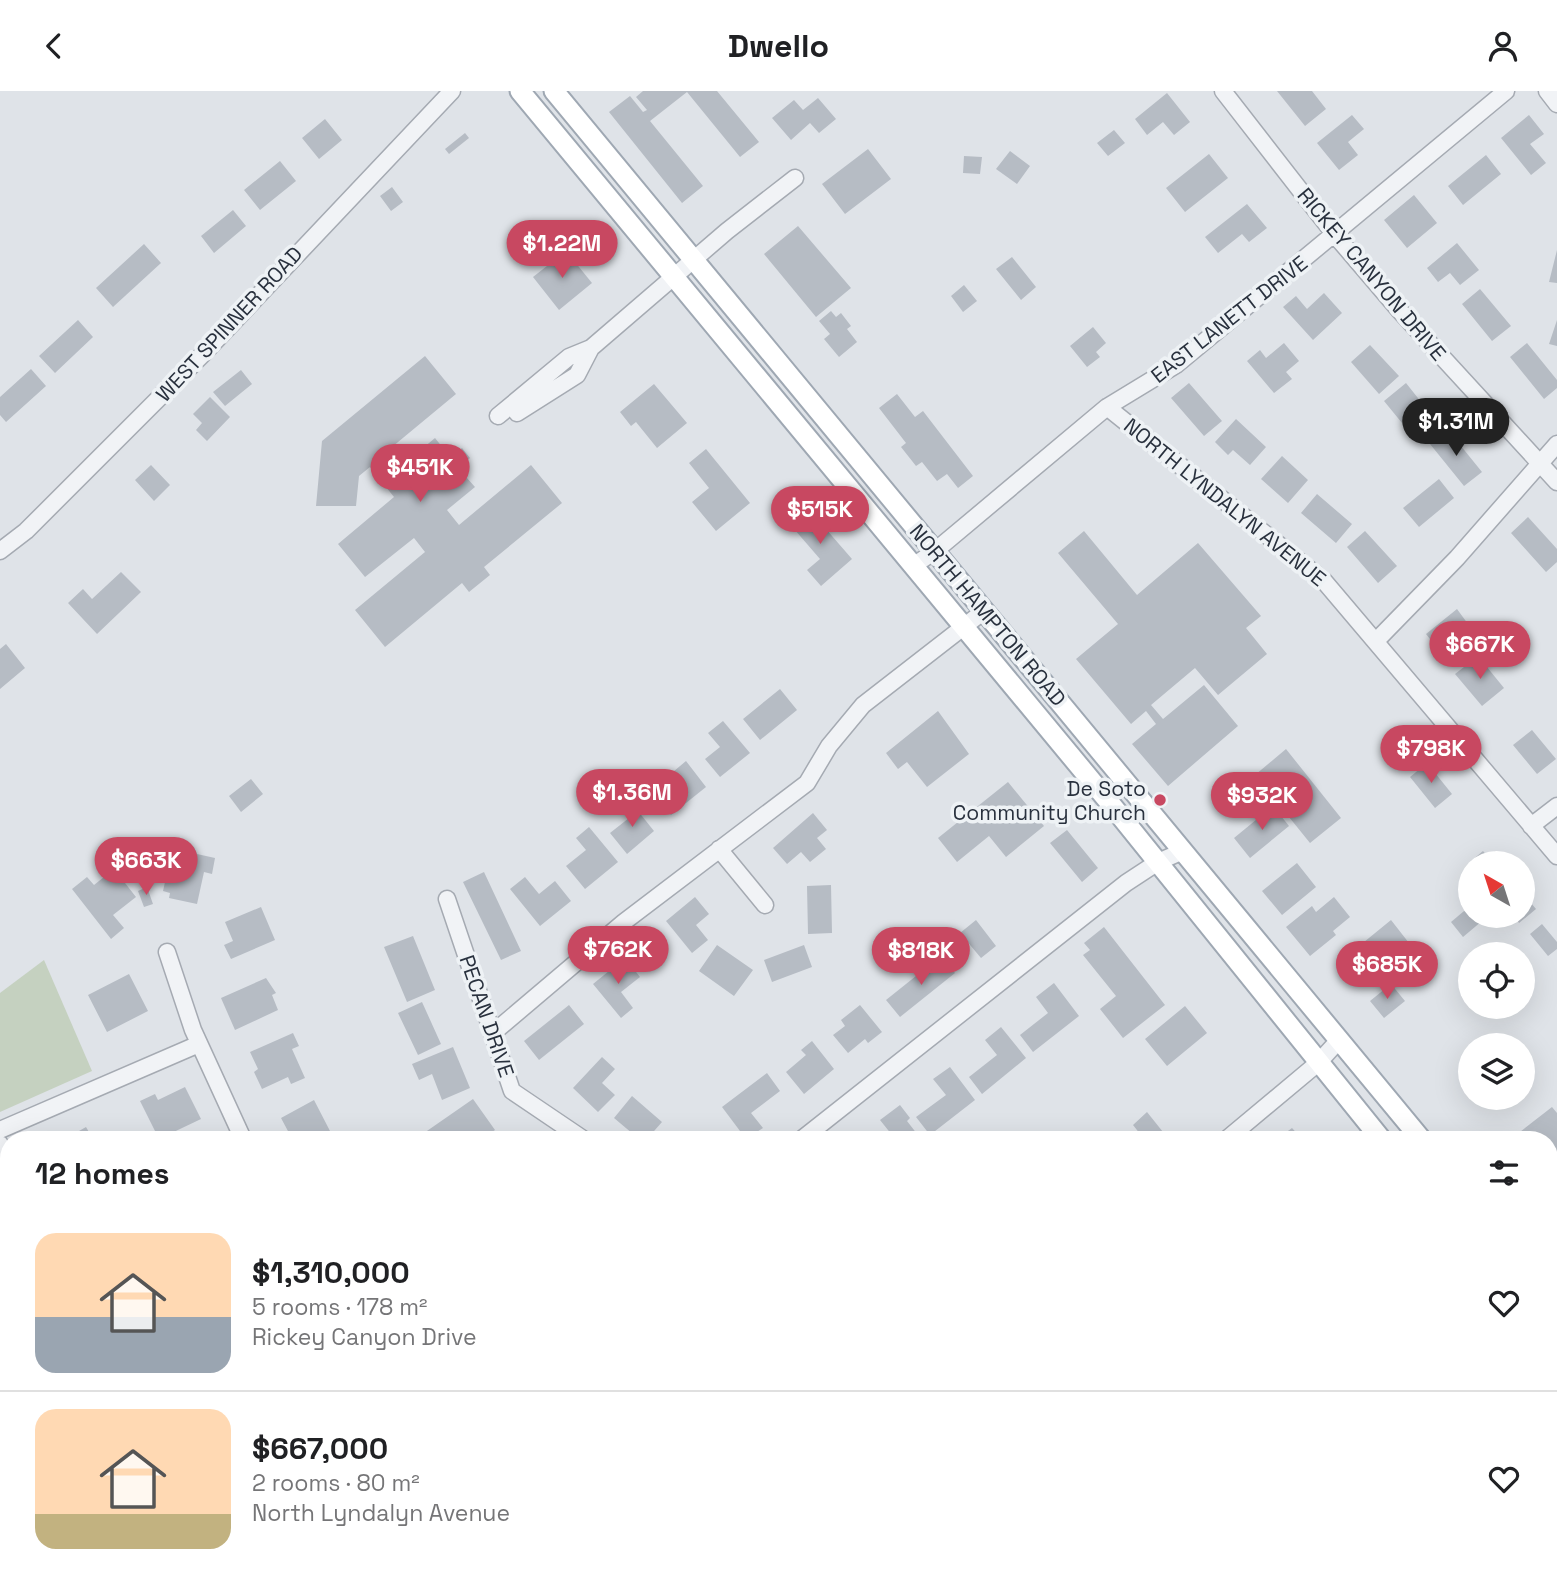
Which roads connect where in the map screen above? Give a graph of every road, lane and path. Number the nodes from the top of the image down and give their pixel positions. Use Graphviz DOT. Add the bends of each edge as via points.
graph roads {
  1 [pos="452,91"];
  2 [pos="520,91"];
  3 [pos="554,91"];
  4 [pos="1223,91"];
  5 [pos="1506,91"];
  6 [pos="1547,91"];
  7 [pos="1557,104"];
  8 [pos="795,178"];
  9 [pos="664,223"];
  10 [pos="1335,235"];
  11 [pos="645,241"];
  12 [pos="695,258"];
  13 [pos="674,276"];
  14 [pos="1107,407"];
  15 [pos="500,420"];
  16 [pos="1557,444"];
  17 [pos="1540,463"];
  18 [pos="1557,482"];
  19 [pos="0,551"];
  20 [pos="935,551"];
  21 [pos="914,566"];
  22 [pos="984,611"];
  23 [pos="963,626"];
  24 [pos="1376,641"];
  25 [pos="1027,662"];
  26 [pos="1006,678"];
  27 [pos="1121,776"];
  28 [pos="1102,793"];
  29 [pos="1557,806"];
  30 [pos="1531,826"];
  31 [pos="719,849"];
  32 [pos="1183,851"];
  33 [pos="1557,856"];
  34 [pos="1158,862"];
  35 [pos="447,899"];
  36 [pos="765,905"];
  37 [pos="167,952"];
  38 [pos="493,1033"];
  39 [pos="1339,1040"];
  40 [pos="199,1044"];
  41 [pos="1318,1063"];
  42 [pos="0,1130"];
  43 [pos="239,1131"];
  44 [pos="571,1131"];
  45 [pos="812,1131"];
  46 [pos="1237,1131"];
  47 [pos="1374,1131"];
  48 [pos="1414,1131"];
  1 -- 19 [label="street, WEST SPINNER ROAD" via="161,397 26,531"];
  2 -- 11 [label="main road, NORTH HAMPTON ROAD"];
  3 -- 9 [label="main road, NORTH HAMPTON ROAD"];
  4 -- 10 [label="street, RICKEY CANYON DRIVE"];
  5 -- 10 [label="street, EAST LANETT DRIVE"];
  6 -- 7 [label="street"];
  8 -- 12 [label="street"];
  9 -- 11 [label="main road"];
  9 -- 12 [label="main road, NORTH HAMPTON ROAD"];
  10 -- 14 [label="street, EAST LANETT DRIVE" via="1176,365"];
  10 -- 17 [label="street, RICKEY CANYON DRIVE"];
  11 -- 13 [label="main road, NORTH HAMPTON ROAD"];
  12 -- 13 [label="street"];
  12 -- 20 [label="main road, NORTH HAMPTON ROAD"];
  13 -- 15 [label="street" via="592,348 577,375"];
  13 -- 21 [label="main road, NORTH HAMPTON ROAD"];
  14 -- 20 [label="street, EAST LANETT DRIVE"];
  14 -- 24 [label="street, NORTH LYNDALYN AVENUE" via="1324,581"];
  16 -- 17 [label="street"];
  17 -- 18 [label="street, RICKEY CANYON DRIVE"];
  17 -- 24 [label="street"];
  20 -- 21 [label="street, EAST LANETT DRIVE"];
  20 -- 22 [label="main road, NORTH HAMPTON ROAD"];
  21 -- 23 [label="main road, NORTH HAMPTON ROAD"];
  22 -- 23 [label="street"];
  22 -- 25 [label="main road, NORTH HAMPTON ROAD"];
  23 -- 26 [label="main road, NORTH HAMPTON ROAD"];
  23 -- 31 [label="street" via="863,705 807,783"];
  24 -- 30 [label="street, NORTH LYNDALYN AVENUE"];
  25 -- 26 [label="main road"];
  25 -- 27 [label="main road, NORTH HAMPTON ROAD"];
  26 -- 28 [label="main road, NORTH HAMPTON ROAD"];
  27 -- 28 [label="main road"];
  27 -- 32 [label="main road, NORTH HAMPTON ROAD"];
  28 -- 34 [label="main road, NORTH HAMPTON ROAD"];
  29 -- 30 [label="street"];
  30 -- 33 [label="street, NORTH LYNDALYN AVENUE"];
  31 -- 36 [label="street"];
  31 -- 38 [label="street"];
  32 -- 34 [label="street"];
  32 -- 39 [label="main road, NORTH HAMPTON ROAD"];
  34 -- 41 [label="main road, NORTH HAMPTON ROAD"];
  34 -- 45 [label="street"];
  35 -- 38 [label="street, PECAN DRIVE"];
  37 -- 40 [label="street"];
  38 -- 44 [label="street, PECAN DRIVE" via="512,1091"];
  39 -- 41 [label="street"];
  39 -- 48 [label="main road, NORTH HAMPTON ROAD"];
  40 -- 42 [label="street"];
  40 -- 43 [label="street"];
  41 -- 46 [label="street"];
  41 -- 47 [label="main road, NORTH HAMPTON ROAD"];
}
